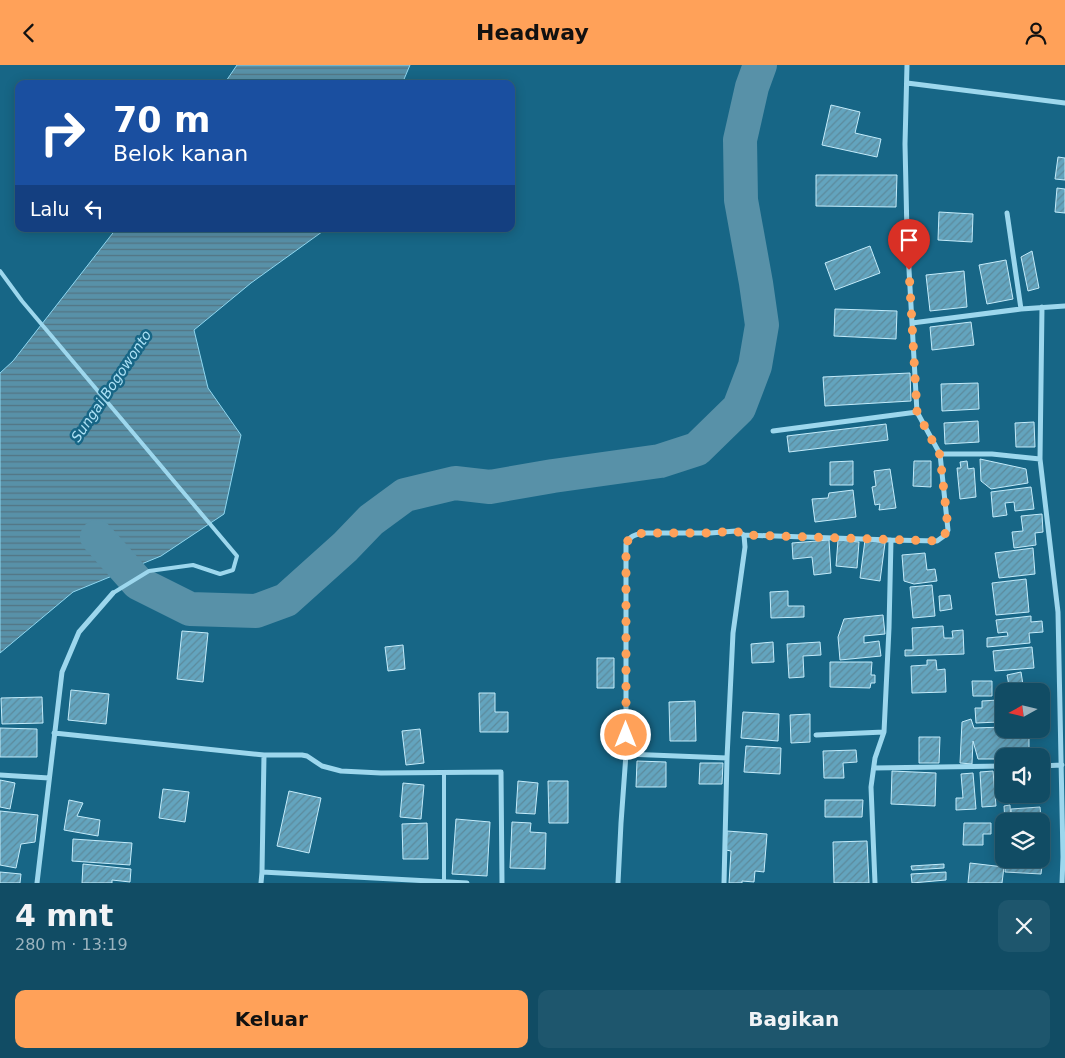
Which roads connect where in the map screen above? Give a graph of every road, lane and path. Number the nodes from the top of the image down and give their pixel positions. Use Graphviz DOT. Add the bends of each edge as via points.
graph roads {
  1 [pos="907,65"];
  2 [pos="907,83"];
  3 [pos="1065,103"];
  4 [pos="1007,213"];
  5 [pos="0,271"];
  6 [pos="1065,306"];
  7 [pos="1042,307"];
  8 [pos="1022,309"];
  9 [pos="912,323"];
  10 [pos="917,412"];
  11 [pos="773,431"];
  12 [pos="940,455"];
  13 [pos="1040,459"];
  14 [pos="744,535"];
  15 [pos="891,540"];
  16 [pos="113,593"];
  17 [pos="1065,610"];
  18 [pos="1058,612"];
  19 [pos="884,732"];
  20 [pos="54,733"];
  21 [pos="816,735"];
  22 [pos="626,754"];
  23 [pos="264,755"];
  24 [pos="727,758"];
  25 [pos="1062,765"];
  26 [pos="995,766"];
  27 [pos="1050,766"];
  28 [pos="874,767"];
  29 [pos="444,773"];
  30 [pos="0,775"];
  31 [pos="49,778"];
  32 [pos="1064,857"];
  33 [pos="262,872"];
  34 [pos="384,880"];
  35 [pos="444,881"];
  36 [pos="36,883"];
  37 [pos="261,883"];
  38 [pos="467,883"];
  39 [pos="502,883"];
  40 [pos="618,883"];
  41 [pos="724,883"];
  42 [pos="875,883"];
  43 [pos="1062,883"];
  1 -- 2 [label="street"];
  2 -- 3 [label="street"];
  2 -- 9 [label="street" via="907,234"];
  4 -- 8 [label="street"];
  5 -- 16 [label="lane" via="237,556 233,570 220,574 192,565 149,571"];
  6 -- 7 [label="street"];
  7 -- 8 [label="street"];
  7 -- 13 [label="street"];
  8 -- 9 [label="street"];
  9 -- 10 [label="street"];
  10 -- 11 [label="street"];
  10 -- 12 [label="street"];
  12 -- 13 [label="street" via="992,454"];
  12 -- 15 [label="street" via="948,530 937,541"];
  13 -- 18 [label="street"];
  14 -- 15 [label="street"];
  14 -- 22 [label="street" via="736,531 643,533 630,537 626,544"];
  14 -- 24 [label="street" via="733,633"];
  15 -- 19 [label="street"];
  16 -- 20 [label="street" via="79,632 62,672"];
  17 -- 18 [label="street"];
  18 -- 25 [label="street"];
  19 -- 21 [label="street"];
  19 -- 28 [label="street"];
  20 -- 23 [label="street"];
  20 -- 31 [label="street"];
  22 -- 24 [label="street"];
  22 -- 40 [label="street"];
  23 -- 29 [label="street" via="307,755 322,765 341,771"];
  23 -- 33 [label="street"];
  24 -- 41 [label="street"];
  25 -- 27 [label="street"];
  25 -- 32 [label="street"];
  26 -- 28 [label="street"];
  28 -- 42 [label="street" via="871,787"];
  29 -- 35 [label="lane"];
  29 -- 39 [label="street" via="501,772"];
  30 -- 31 [label="street"];
  31 -- 36 [label="street"];
  32 -- 43 [label="street"];
  33 -- 34 [label="street"];
  33 -- 37 [label="street"];
  34 -- 35 [label="street"];
  35 -- 38 [label="street"];
}
